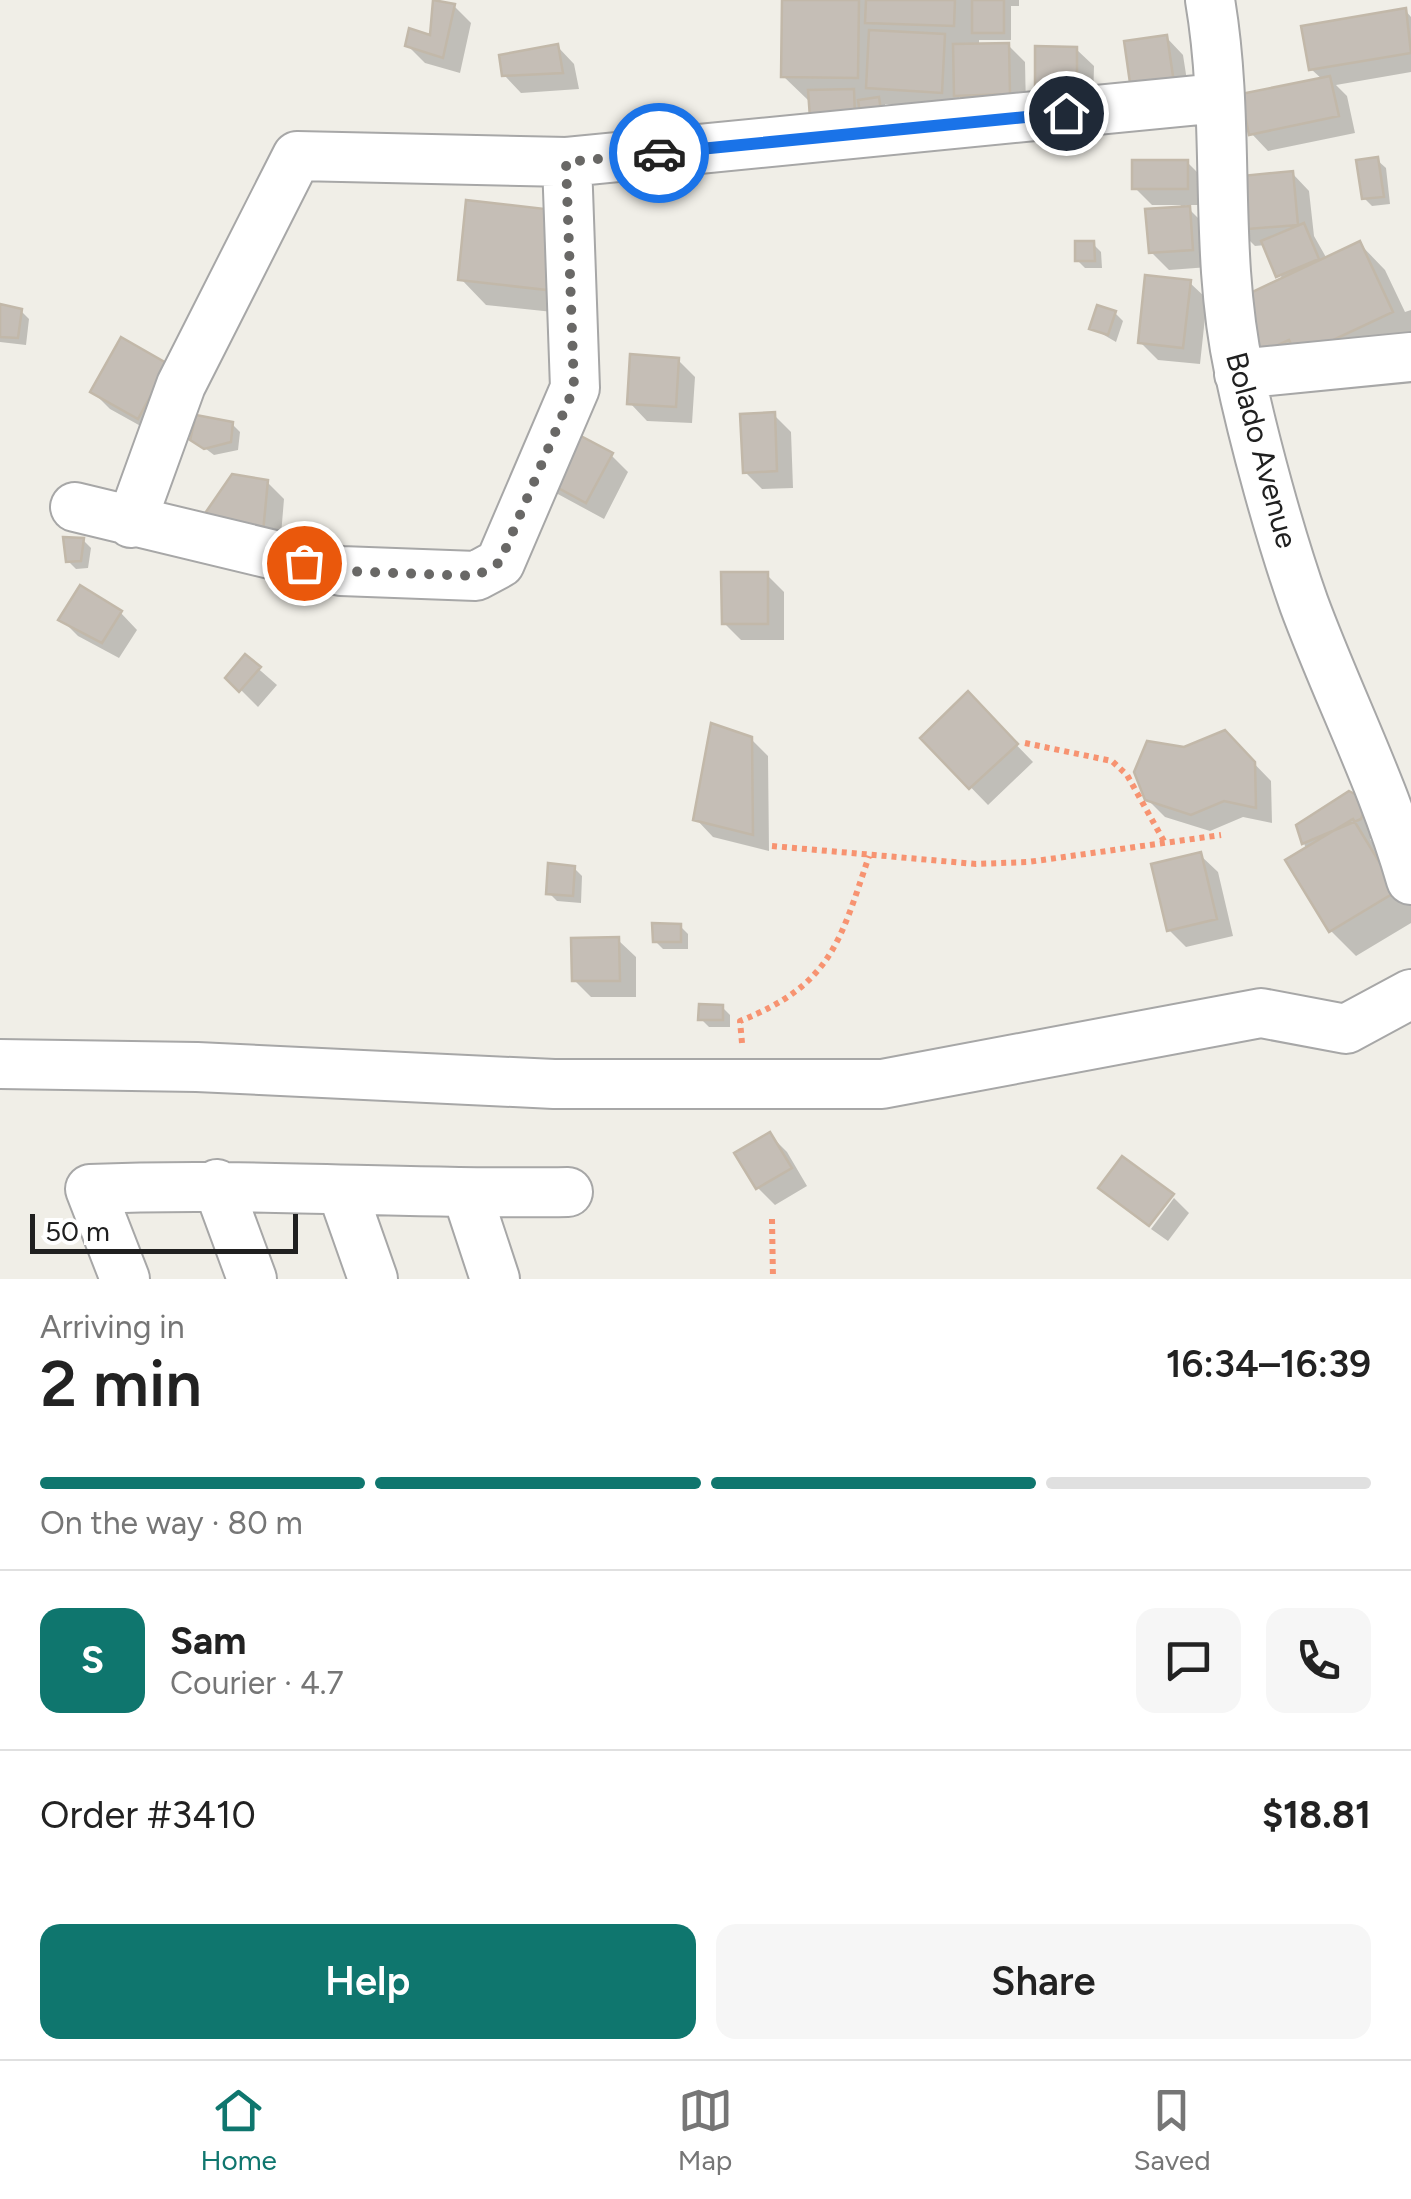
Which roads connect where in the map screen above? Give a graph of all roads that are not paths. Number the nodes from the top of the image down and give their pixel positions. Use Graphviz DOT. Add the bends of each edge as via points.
graph roads {
  1 [pos="1210,0"];
  2 [pos="1220,98"];
  3 [pos="566,162"];
  4 [pos="1411,357"];
  5 [pos="1240,374"];
  6 [pos="76,507"];
  7 [pos="131,523"];
  8 [pos="1411,880"];
  9 [pos="1411,994"];
  10 [pos="0,1064"];
  11 [pos="217,1184"];
  12 [pos="342,1191"];
  13 [pos="568,1192"];
  14 [pos="467,1194"];
  15 [pos="125,1279"];
  16 [pos="252,1279"];
  17 [pos="373,1279"];
  18 [pos="495,1279"];
  1 -- 2 [label="street, Bolado Avenue"];
  2 -- 3 [label="street"];
  2 -- 5 [label="street, Bolado Avenue" via="1224,292"];
  3 -- 7 [label="street" via="297,156 181,385"];
  3 -- 7 [label="street" via="574,388 500,562 476,576 341,571"];
  4 -- 5 [label="street"];
  5 -- 8 [label="street, Bolado Avenue" via="1303,601"];
  6 -- 7 [label="street"];
  9 -- 10 [label="street" via="1346,1029 1260,1013 882,1084 554,1084"];
  11 -- 12 [label="street"];
  11 -- 15 [label="street" via="90,1189"];
  11 -- 16 [label="street"];
  12 -- 14 [label="street"];
  12 -- 17 [label="street"];
  13 -- 14 [label="street"];
  14 -- 18 [label="street"];
}
